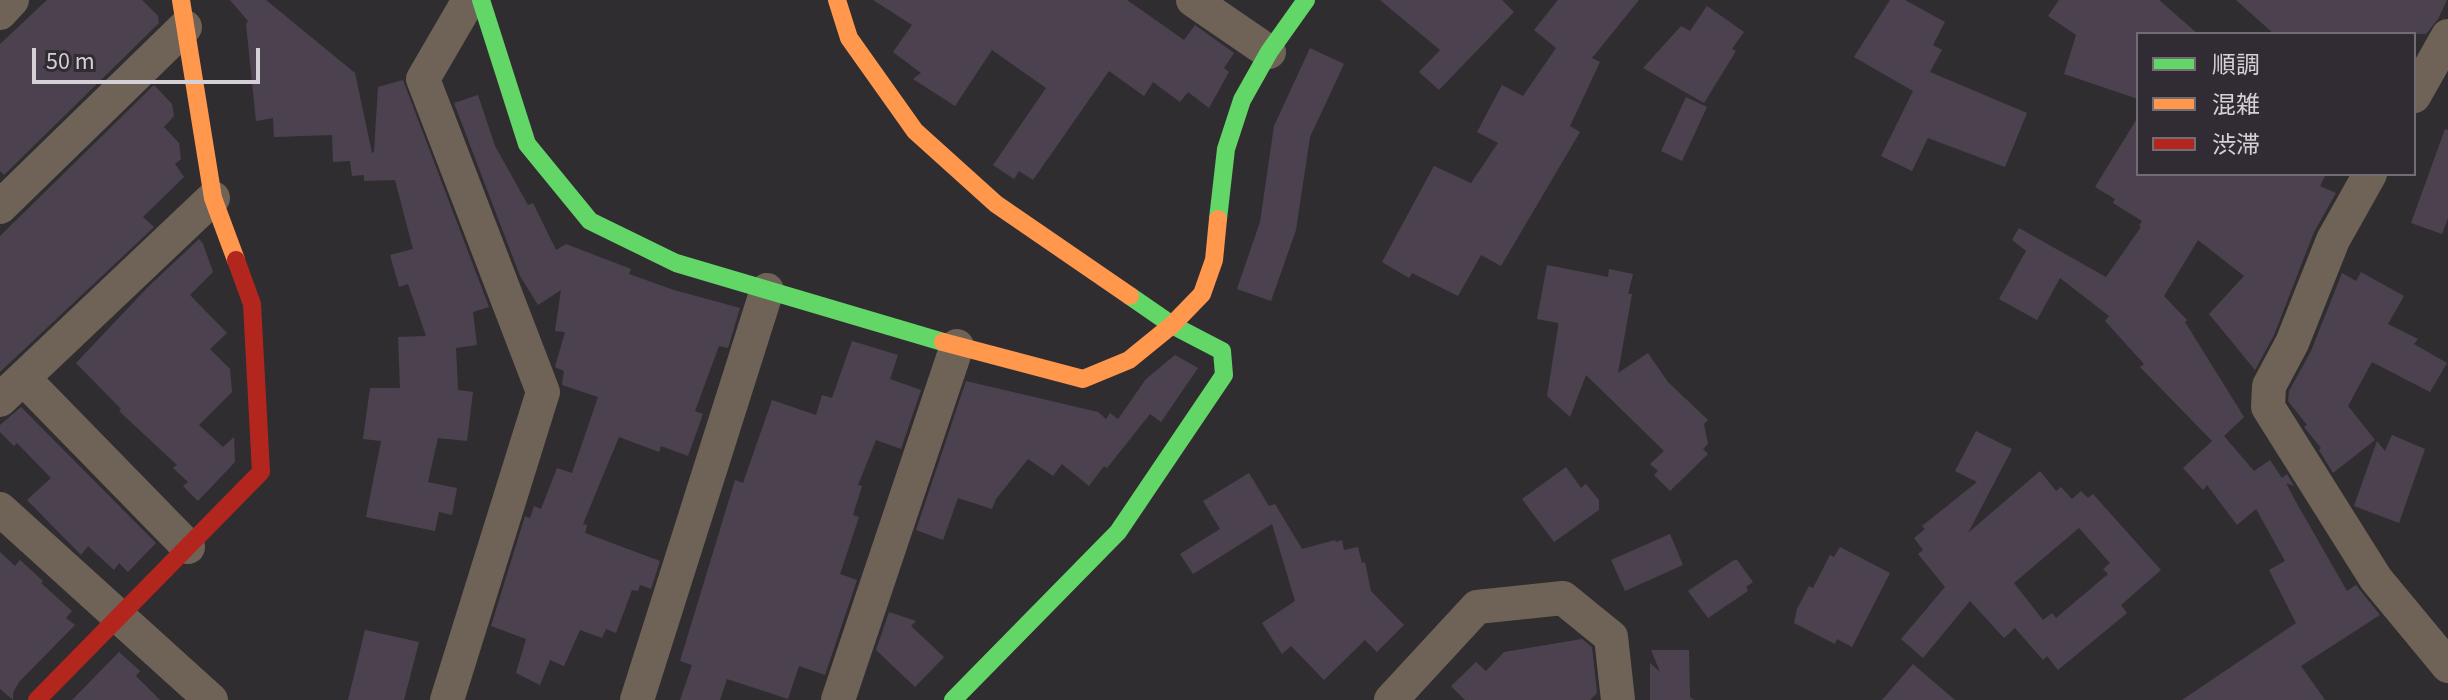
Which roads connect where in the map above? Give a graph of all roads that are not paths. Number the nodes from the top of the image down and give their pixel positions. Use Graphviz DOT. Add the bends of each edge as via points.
graph roads {
  1 [pos="12,0"];
  2 [pos="469,0"];
  3 [pos="481,0"];
  4 [pos="837,0"];
  5 [pos="1193,0"];
  6 [pos="1306,0"];
  7 [pos="0,13"];
  8 [pos="183,14"];
  9 [pos="2448,36"];
  10 [pos="1269,52"];
  11 [pos="2416,92"];
  12 [pos="2369,176"];
  13 [pos="213,198"];
  14 [pos="0,207"];
  15 [pos="767,290"];
  16 [pos="1172,325"];
  17 [pos="957,346"];
  18 [pos="12,389"];
  19 [pos="4,521"];
  20 [pos="188,547"];
  21 [pos="120,616"];
  22 [pos="2448,666"];
  23 [pos="37,700"];
  24 [pos="211,700"];
  25 [pos="447,700"];
  26 [pos="637,700"];
  27 [pos="838,700"];
  28 [pos="953,700"];
  29 [pos="1391,700"];
  30 [pos="1618,700"];
  1 -- 7 [label="street"];
  2 -- 25 [label="street" via="423,79 543,392"];
  3 -- 15 [label="street" via="527,144 590,221 676,263"];
  4 -- 16 [label="street" via="849,38 915,131 996,204"];
  5 -- 10 [label="street"];
  6 -- 10 [label="street"];
  8 -- 13 [label="street"];
  8 -- 14 [label="street"];
  9 -- 11 [label="street"];
  10 -- 16 [label="street" via="1242,100 1226,149 1214,260 1202,294"];
  12 -- 22 [label="street" via="2333,240 2269,386 2268,407 2376,579"];
  13 -- 18 [label="street"];
  13 -- 20 [label="street" via="252,304 261,472"];
  15 -- 17 [label="street"];
  15 -- 26 [label="street"];
  16 -- 17 [label="street" via="1129,360 1083,379"];
  16 -- 28 [label="street" via="1222,351 1224,375 1118,532"];
  17 -- 27 [label="street"];
  18 -- 20 [label="street"];
  19 -- 21 [label="street"];
  20 -- 21 [label="street"];
  21 -- 23 [label="street"];
  21 -- 24 [label="street"];
  29 -- 30 [label="street" via="1477,607 1563,598 1611,637"];
}
